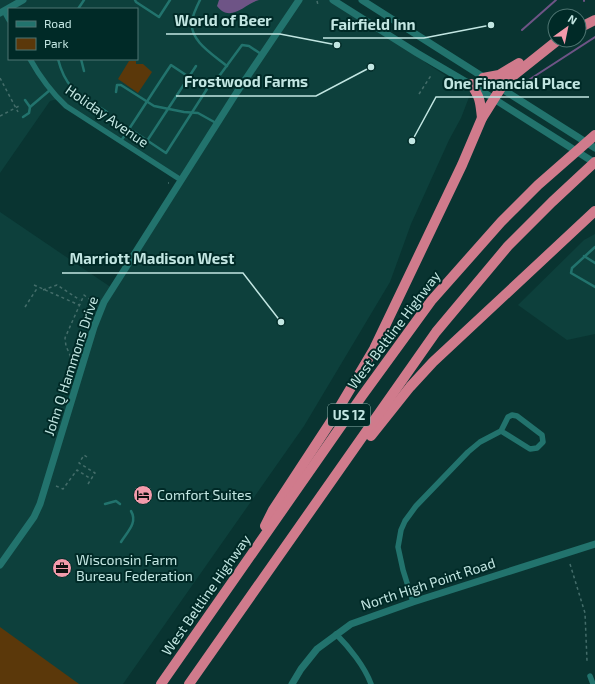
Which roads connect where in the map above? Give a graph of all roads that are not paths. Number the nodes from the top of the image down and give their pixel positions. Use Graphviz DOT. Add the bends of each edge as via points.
graph roads {
  1 [pos="23,0"];
  2 [pos="135,0"];
  3 [pos="170,0"];
  4 [pos="200,0"];
  5 [pos="299,0"];
  6 [pos="333,0"];
  7 [pos="362,0"];
  8 [pos="9,8"];
  9 [pos="547,43"];
  10 [pos="548,48"];
  11 [pos="263,55"];
  12 [pos="31,60"];
  13 [pos="58,60"];
  14 [pos="81,60"];
  15 [pos="196,66"];
  16 [pos="227,66"];
  17 [pos="84,71"];
  18 [pos="189,77"];
  19 [pos="483,78"];
  20 [pos="217,79"];
  21 [pos="471,84"];
  22 [pos="500,88"];
  23 [pos="50,90"];
  24 [pos="116,92"];
  25 [pos="494,99"];
  26 [pos="25,100"];
  27 [pos="147,102"];
  28 [pos="30,107"];
  29 [pos="168,109"];
  30 [pos="106,112"];
  31 [pos="192,113"];
  32 [pos="23,117"];
  33 [pos="482,118"];
  34 [pos="217,124"];
  35 [pos="130,128"];
  36 [pos="595,135"];
  37 [pos="121,141"];
  38 [pos="147,141"];
  39 [pos="595,148"];
  40 [pos="595,163"];
  41 [pos="181,180"];
  42 [pos="595,211"];
  43 [pos="595,247"];
  44 [pos="584,256"];
  45 [pos="595,263"];
  46 [pos="595,288"];
  47 [pos="501,431"];
  48 [pos="321,495"];
  49 [pos="105,504"];
  50 [pos="120,504"];
  51 [pos="131,511"];
  52 [pos="121,542"];
  53 [pos="595,544"];
  54 [pos="249,557"];
  55 [pos="0,565"];
  56 [pos="413,602"];
  57 [pos="336,634"];
  58 [pos="590,676"];
  59 [pos="161,684"];
  60 [pos="190,684"];
  61 [pos="292,684"];
  62 [pos="371,684"];
  63 [pos="593,684"];
  1 -- 8 [label="street"];
  2 -- 3 [label="lane" via="159,17"];
  4 -- 16 [label="lane" via="192,19 193,32 202,45"];
  5 -- 11 [label="street, John Q Hammons Drive"];
  6 -- 21 [label="street" via="417,54"];
  7 -- 19 [label="street"];
  9 -- 19 [label="highway" via="499,75"];
  10 -- 22 [label="highway"];
  11 -- 16 [label="lane" via="249,46 242,45"];
  11 -- 34 [label="street, John Q Hammons Drive"];
  12 -- 23 [label="street, Holiday Avenue"];
  13 -- 30 [label="lane" via="65,79 74,90"];
  14 -- 17 [label="lane"];
  15 -- 18 [label="lane"];
  16 -- 20 [label="lane"];
  18 -- 27 [label="lane" via="171,65"];
  18 -- 29 [label="lane"];
  18 -- 31 [label="lane" via="208,89"];
  19 -- 22 [label="street"];
  21 -- 25 [label="street"];
  21 -- 33 [label="highway" via="478,94"];
  22 -- 25 [label="highway"];
  22 -- 39 [label="street"];
  23 -- 28 [label="lane"];
  23 -- 37 [label="street, Holiday Avenue" via="66,106"];
  24 -- 27 [label="lane" via="118,84"];
  25 -- 33 [label="highway"];
  25 -- 40 [label="street"];
  26 -- 28 [label="lane"];
  27 -- 29 [label="lane"];
  27 -- 35 [label="lane"];
  28 -- 32 [label="lane" via="29,113"];
  29 -- 31 [label="lane"];
  29 -- 38 [label="lane"];
  31 -- 34 [label="lane" via="198,113"];
  31 -- 38 [label="lane" via="166,153"];
  33 -- 54 [label="highway" via="374,348 330,423 273,510"];
  34 -- 41 [label="street, John Q Hammons Drive"];
  35 -- 37 [label="lane"];
  35 -- 38 [label="lane"];
  36 -- 54 [label="highway, West Beltline Highway / US 12" via="501,222 431,301"];
  37 -- 41 [label="street, Holiday Avenue"];
  40 -- 48 [label="highway, US 12" via="508,246 436,332"];
  41 -- 55 [label="street, John Q Hammons Drive" via="104,302 40,504 34,517"];
  42 -- 48 [label="highway" via="429,366 334,484"];
  43 -- 44 [label="lane"];
  44 -- 45 [label="lane"];
  44 -- 46 [label="lane" via="572,268 571,273"];
  47 -- 47 [label="street" via="530,449 537,448 543,442 542,435 517,416 508,417"];
  47 -- 56 [label="street" via="468,452 416,506 406,521 399,538 399,552"];
  48 -- 60 [label="highway, US 12"];
  49 -- 50 [label="lane" via="116,501"];
  51 -- 52 [label="lane" via="134,523"];
  53 -- 56 [label="street, North High Point Road"];
  54 -- 59 [label="highway, West Beltline Highway / US 12"];
  56 -- 57 [label="street, North High Point Road" via="351,624"];
  57 -- 61 [label="street, North High Point Road" via="317,650"];
  57 -- 62 [label="street" via="368,675"];
  58 -- 63 [label="street"];
}
